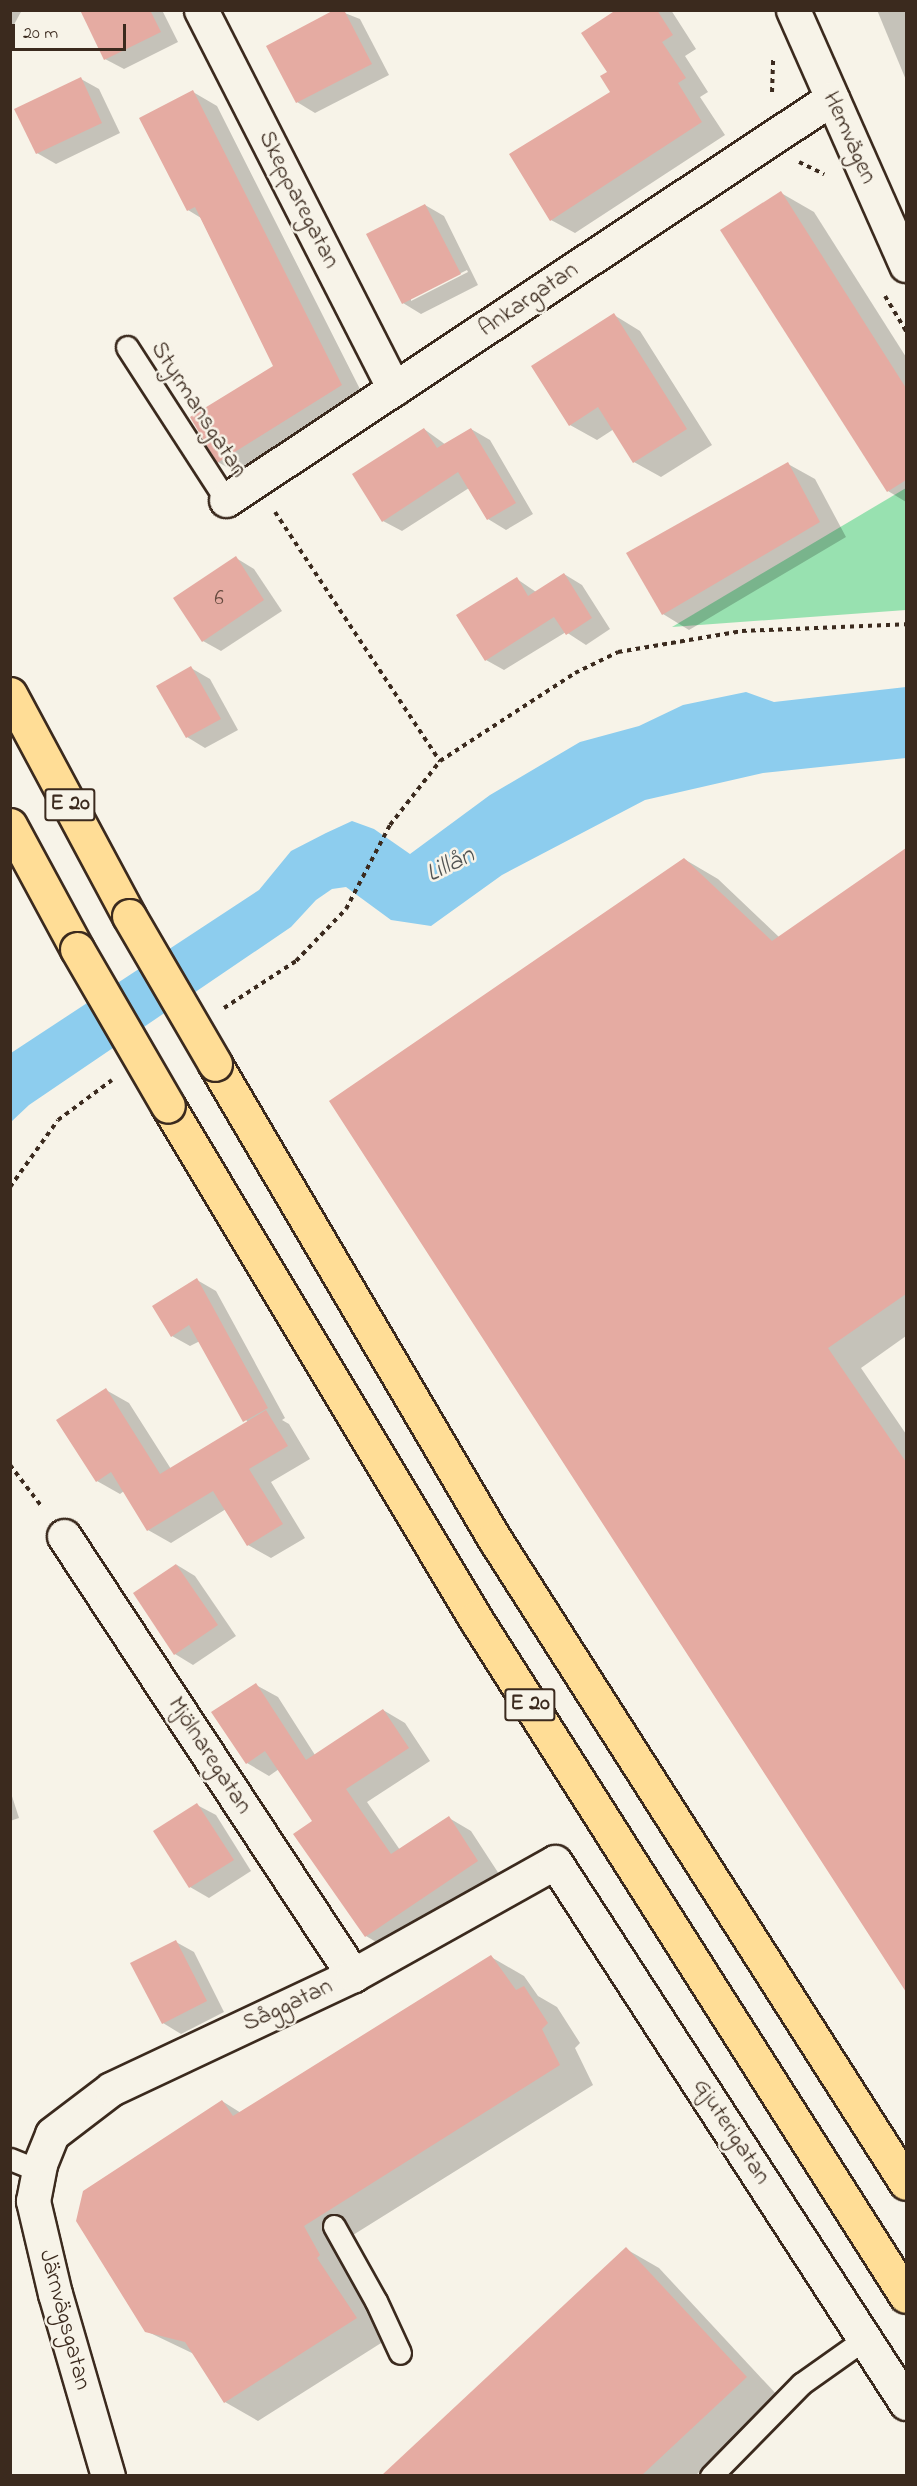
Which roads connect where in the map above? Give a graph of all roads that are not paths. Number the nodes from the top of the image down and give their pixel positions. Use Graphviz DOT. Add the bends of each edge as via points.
graph roads {
  1 [pos="201,10"];
  2 [pos="793,10"];
  3 [pos="832,98"];
  4 [pos="903,248"];
  5 [pos="127,347"];
  6 [pos="394,389"];
  7 [pos="226,500"];
  8 [pos="10,694"];
  9 [pos="10,825"];
  10 [pos="64,1536"];
  11 [pos="555,1862"];
  12 [pos="353,1975"];
  13 [pos="30,2165"];
  14 [pos="906,2182"];
  15 [pos="334,2226"];
  16 [pos="906,2296"];
  17 [pos="866,2338"];
  18 [pos="400,2353"];
  19 [pos="906,2403"];
  20 [pos="108,2475"];
  21 [pos="711,2475"];
  1 -- 6 [label="street, Skepparegatan"];
  2 -- 3 [label="street, Hemvägen"];
  3 -- 4 [label="street, Hemvägen"];
  3 -- 6 [label="street, Ankargatan"];
  5 -- 7 [label="lane, Styrmansgatan"];
  6 -- 7 [label="street, Ankargatan"];
  8 -- 14 [label="highway, E 20, bridge" via="129,916 494,1538"];
  9 -- 16 [label="highway, E 20, bridge" via="76,949 168,1106 475,1618"];
  10 -- 12 [label="street, Mjölnaregatan"];
  11 -- 12 [label="street, Såggatan"];
  11 -- 17 [label="street, Gjuterigatan"];
  12 -- 13 [label="street, Såggatan" via="111,2089 52,2134"];
  13 -- 20 [label="street, Järnvägsgatan" via="33,2200 55,2294"];
  15 -- 18 [label="lane"];
  17 -- 19 [label="street, Gjuterigatan"];
  17 -- 21 [label="lane" via="801,2384"];
}
